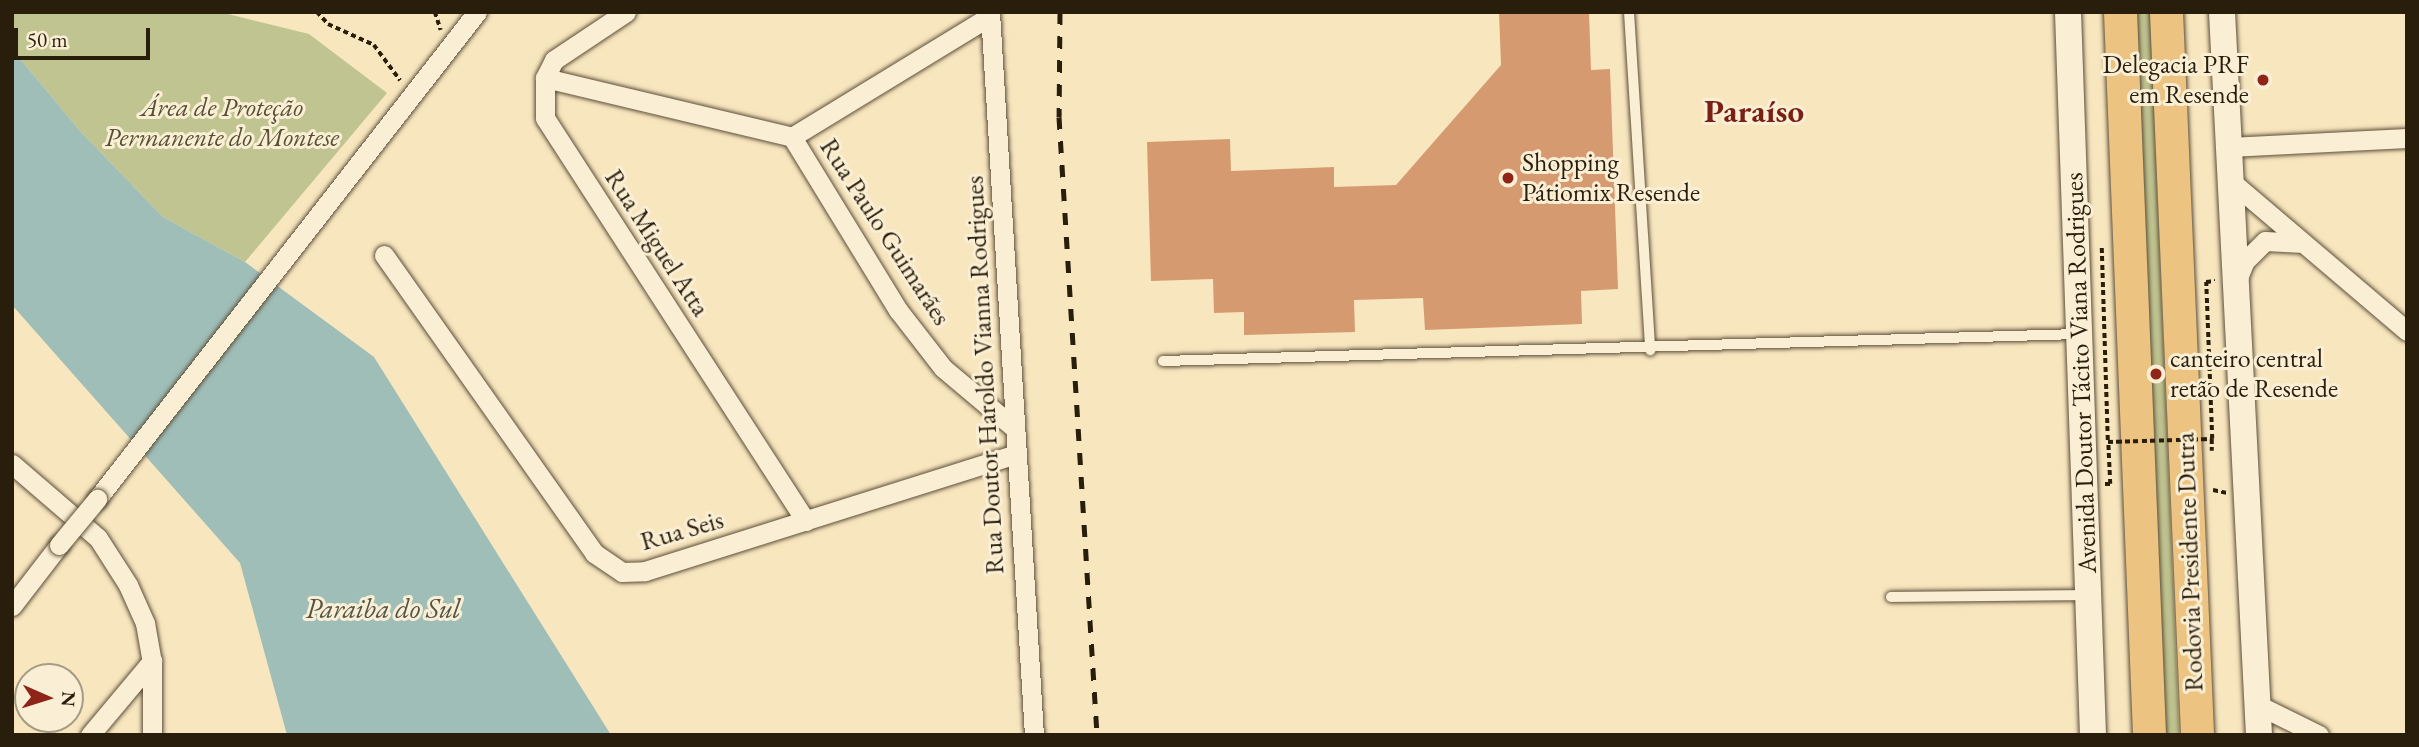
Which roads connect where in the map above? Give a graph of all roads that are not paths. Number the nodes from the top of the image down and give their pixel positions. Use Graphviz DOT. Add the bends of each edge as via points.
graph roads {
  1 [pos="477,12"];
  2 [pos="626,12"];
  3 [pos="1629,12"];
  4 [pos="2068,12"];
  5 [pos="2120,12"];
  6 [pos="2166,12"];
  7 [pos="2222,12"];
  8 [pos="990,14"];
  9 [pos="545,78"];
  10 [pos="792,137"];
  11 [pos="2407,138"];
  12 [pos="2229,147"];
  13 [pos="2233,183"];
  14 [pos="2304,245"];
  15 [pos="384,255"];
  16 [pos="2238,278"];
  17 [pos="2407,331"];
  18 [pos="2080,334"];
  19 [pos="1650,351"];
  20 [pos="1163,361"];
  21 [pos="1012,426"];
  22 [pos="1015,454"];
  23 [pos="12,464"];
  24 [pos="806,521"];
  25 [pos="2088,595"];
  26 [pos="1891,597"];
  27 [pos="12,606"];
  28 [pos="152,661"];
  29 [pos="2258,705"];
  30 [pos="94,734"];
  31 [pos="152,735"];
  32 [pos="1034,735"];
  33 [pos="2093,735"];
  34 [pos="2149,735"];
  35 [pos="2197,735"];
  36 [pos="2259,735"];
  37 [pos="2319,735"];
  1 -- 27 [label="street, bridge"];
  2 -- 9 [label="street" via="566,50"];
  3 -- 19 [label="lane"];
  4 -- 18 [label="main road, Avenida Doutor Tácito Viana Rodrigues"];
  5 -- 34 [label="highway, Rodovia Presidente Dutra"];
  6 -- 35 [label="highway, Rodovia Presidente Dutra"];
  7 -- 12 [label="main road"];
  8 -- 10 [label="street, Rua Paulo Guimarães"];
  8 -- 21 [label="street, Rua Doutor Haroldo Vianna Rodrigues"];
  9 -- 10 [label="street"];
  9 -- 24 [label="street, Rua Miguel Atta" via="545,118"];
  10 -- 21 [label="street, Rua Paulo Guimarães" via="898,310 943,368"];
  11 -- 12 [label="street"];
  12 -- 13 [label="main road"];
  13 -- 14 [label="street"];
  13 -- 16 [label="main road"];
  14 -- 16 [label="street" via="2282,238 2265,241 2245,261"];
  14 -- 17 [label="street"];
  15 -- 24 [label="street, Rua Seis" via="610,568 645,571"];
  16 -- 29 [label="main road"];
  18 -- 19 [label="lane"];
  18 -- 25 [label="main road, Avenida Doutor Tácito Viana Rodrigues"];
  19 -- 20 [label="lane"];
  21 -- 22 [label="street, Rua Doutor Haroldo Vianna Rodrigues"];
  22 -- 24 [label="street, Rua Seis"];
  22 -- 32 [label="street, Rua Doutor Haroldo Vianna Rodrigues"];
  23 -- 28 [label="street" via="98,538 145,622"];
  25 -- 26 [label="lane"];
  25 -- 33 [label="main road, Avenida Doutor Tácito Viana Rodrigues"];
  28 -- 30 [label="street"];
  28 -- 31 [label="street"];
  29 -- 36 [label="main road"];
  29 -- 37 [label="street"];
}
